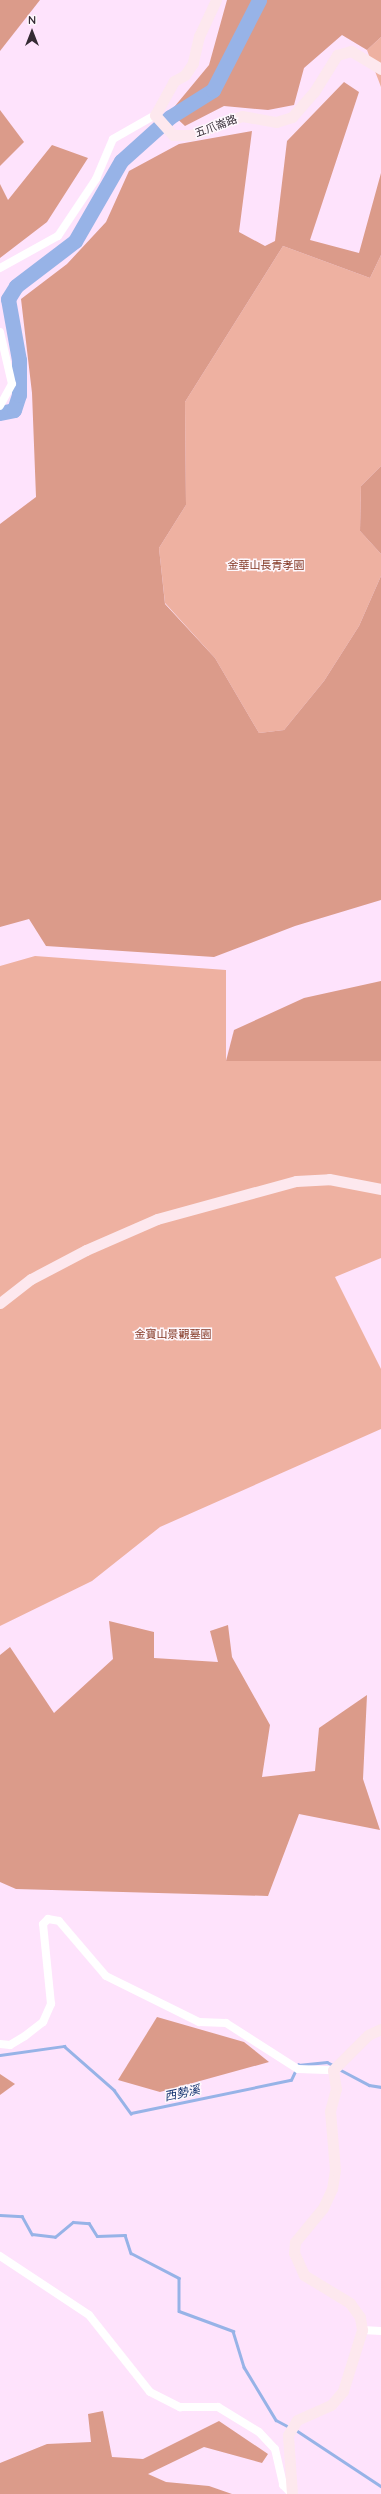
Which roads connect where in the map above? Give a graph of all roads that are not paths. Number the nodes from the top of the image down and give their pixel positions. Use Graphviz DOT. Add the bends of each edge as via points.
graph roads {
  1 [pos="216,0"];
  2 [pos="381,69"];
  3 [pos="155,115"];
  4 [pos="0,268"];
  5 [pos="0,332"];
  6 [pos="0,406"];
  7 [pos="381,1189"];
  8 [pos="0,1303"];
  9 [pos="381,2030"];
  10 [pos="0,2044"];
  11 [pos="333,2070"];
  12 [pos="0,2256"];
  13 [pos="362,2330"];
  14 [pos="381,2331"];
  15 [pos="292,2494"];
  1 -- 3 [label="street" via="199,36 193,63 185,75 174,82"];
  2 -- 3 [label="street, 五爪崙路" via="351,51 337,55 314,92 292,117 276,122 242,116 191,135 174,135"];
  3 -- 4 [label="street" via="113,139 96,179 58,236"];
  5 -- 6 [label="street" via="12,384"];
  7 -- 8 [label="street" via="330,1179 296,1181 157,1220 79,1254 31,1279"];
  9 -- 11 [label="street" via="368,2035"];
  10 -- 11 [label="street" via="10,2045 43,2022 51,2004 43,1924 48,1919 59,1921 106,1976 199,2022 226,2023 298,2069"];
  11 -- 13 [label="street" via="336,2090 330,2111 335,2170 332,2189 323,2208 299,2234 294,2253 304,2274 350,2303 360,2318"];
  12 -- 15 [label="street" via="89,2315 150,2392 180,2407 218,2407 259,2432 275,2449 284,2485"];
  13 -- 14 [label="street"];
  13 -- 15 [label="street" via="343,2391 331,2405 297,2420 288,2434"];
}
